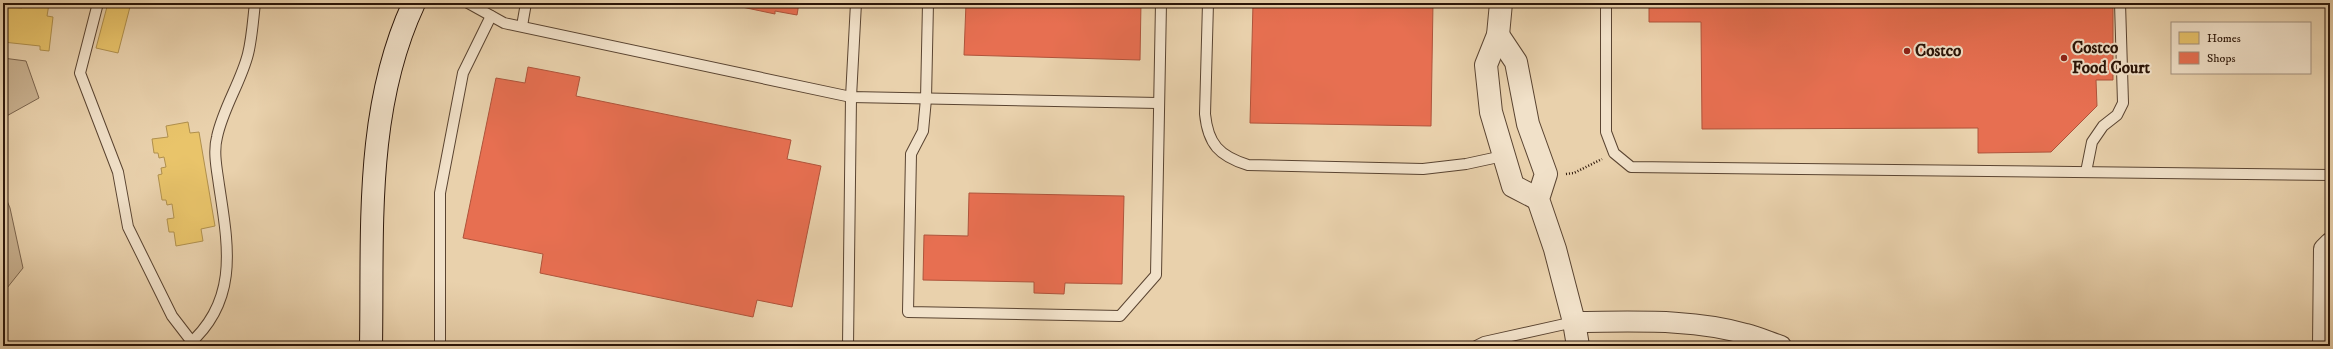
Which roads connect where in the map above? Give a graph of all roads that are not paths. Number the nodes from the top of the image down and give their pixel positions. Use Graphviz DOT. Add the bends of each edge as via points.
graph roads {
  1 [pos="98,3"];
  2 [pos="255,3"];
  3 [pos="414,3"];
  4 [pos="468,3"];
  5 [pos="526,3"];
  6 [pos="856,3"];
  7 [pos="928,3"];
  8 [pos="1160,3"];
  9 [pos="1208,3"];
  10 [pos="1501,3"];
  11 [pos="1606,3"];
  12 [pos="2120,3"];
  13 [pos="491,16"];
  14 [pos="522,26"];
  15 [pos="1498,35"];
  16 [pos="851,97"];
  17 [pos="926,99"];
  18 [pos="1158,103"];
  19 [pos="1503,156"];
  20 [pos="2086,172"];
  21 [pos="2330,175"];
  22 [pos="1538,199"];
  23 [pos="2330,243"];
  24 [pos="1574,322"];
  25 [pos="189,344"];
  26 [pos="371,346"];
  27 [pos="440,346"];
  28 [pos="848,346"];
  29 [pos="1476,346"];
  30 [pos="1578,346"];
  31 [pos="1781,346"];
  32 [pos="2323,346"];
  1 -- 25 [label="lane" via="80,73 118,172 128,227 172,316"];
  2 -- 25 [label="lane" via="248,54 217,137 216,162 228,265 222,294 210,320"];
  3 -- 26 [label="street" via="397,48 377,133 373,190"];
  4 -- 13 [label="lane"];
  5 -- 14 [label="lane"];
  6 -- 16 [label="lane"];
  7 -- 17 [label="lane"];
  8 -- 18 [label="lane"];
  9 -- 19 [label="lane" via="1207,130 1214,144 1234,161 1248,165 1423,169"];
  10 -- 15 [label="street"];
  11 -- 20 [label="lane" via="1606,132 1614,153 1631,167"];
  12 -- 20 [label="lane" via="2123,103 2117,115 2104,126 2092,142"];
  13 -- 14 [label="lane" via="504,23"];
  13 -- 27 [label="lane" via="463,73 440,193"];
  14 -- 16 [label="lane"];
  15 -- 19 [label="street" via="1486,65 1491,112"];
  15 -- 22 [label="street" via="1516,62 1528,124 1546,174"];
  16 -- 17 [label="lane"];
  16 -- 28 [label="lane"];
  17 -- 18 [label="lane"];
  17 -- 18 [label="lane" via="923,132 910,154 908,312 1120,316 1156,275"];
  19 -- 22 [label="street" via="1513,186"];
  20 -- 21 [label="lane"];
  22 -- 24 [label="street" via="1555,249"];
  23 -- 32 [label="street" via="2324,249"];
  24 -- 29 [label="lane"];
  24 -- 30 [label="street"];
  24 -- 31 [label="street" via="1665,323 1706,327 1745,334"];
}
